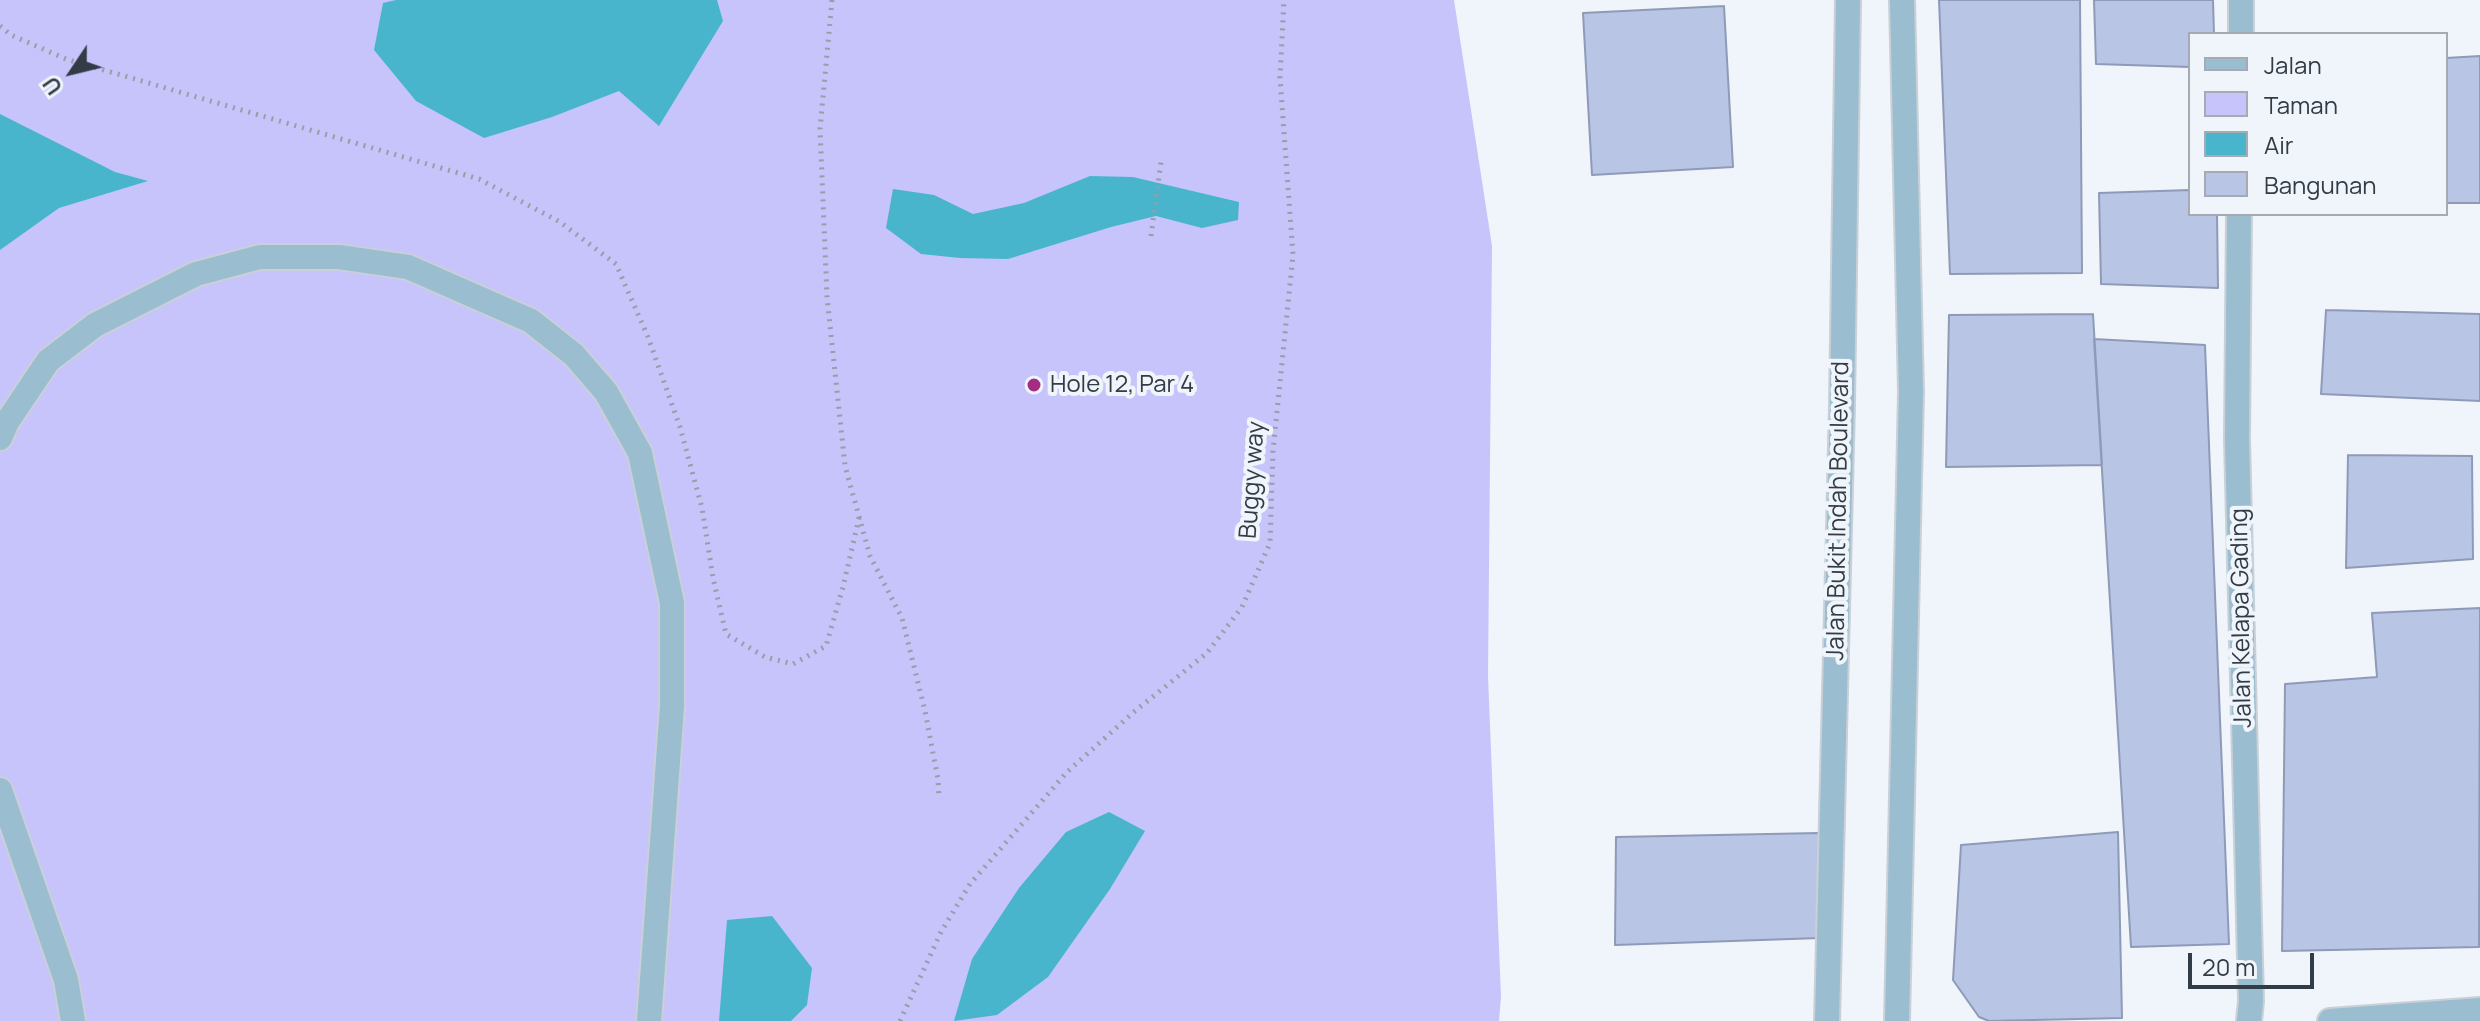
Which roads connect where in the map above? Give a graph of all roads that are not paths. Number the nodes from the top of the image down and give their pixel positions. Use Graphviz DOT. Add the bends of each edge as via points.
graph roads {
  1 [pos="1848,0"];
  2 [pos="1902,0"];
  3 [pos="2241,0"];
  4 [pos="2241,32"];
  5 [pos="2239,216"];
  6 [pos="0,438"];
  7 [pos="0,790"];
  8 [pos="2480,1010"];
  9 [pos="73,1021"];
  10 [pos="649,1021"];
  11 [pos="1827,1021"];
  12 [pos="1897,1021"];
  13 [pos="2249,1021"];
  14 [pos="2330,1021"];
  1 -- 11 [label="street, Jalan Bukit Indah Boulevard"];
  2 -- 12 [label="street" via="1911,392"];
  3 -- 4 [label="street"];
  5 -- 13 [label="street, Jalan Kelapa Gading" via="2237,439"];
  6 -- 10 [label="street" via="48,361 95,325 196,274 260,257 339,257 408,267 531,321 574,355 606,392 640,453 672,603 672,706"];
  7 -- 9 [label="street" via="66,980"];
  8 -- 14 [label="street"];
}
